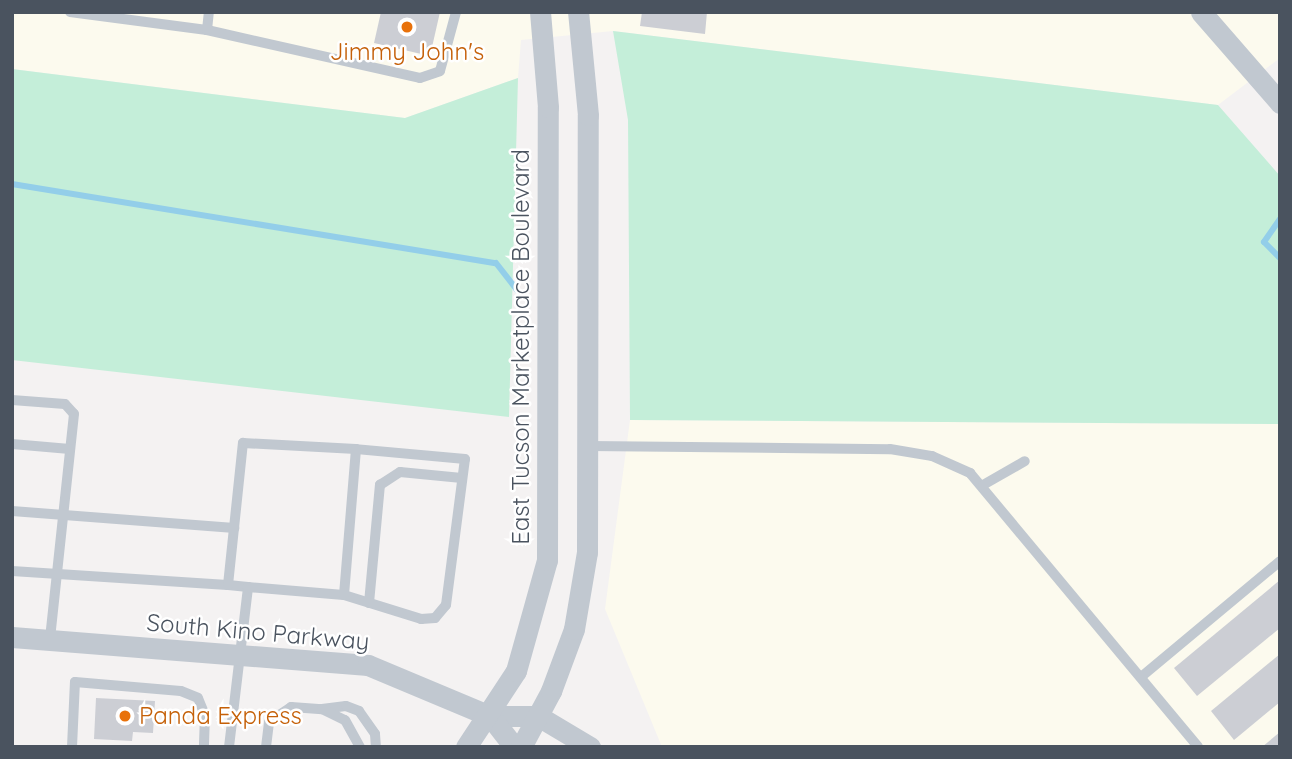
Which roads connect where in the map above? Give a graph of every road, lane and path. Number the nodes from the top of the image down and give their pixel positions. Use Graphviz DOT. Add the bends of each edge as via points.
graph roads {
  1 [pos="71,12"];
  2 [pos="209,12"];
  3 [pos="456,12"];
  4 [pos="540,12"];
  5 [pos="578,12"];
  6 [pos="1202,12"];
  7 [pos="92,14"];
  8 [pos="160,18"];
  9 [pos="206,30"];
  10 [pos="1280,103"];
  11 [pos="12,400"];
  12 [pos="12,444"];
  13 [pos="589,446"];
  14 [pos="70,449"];
  15 [pos="356,449"];
  16 [pos="1025,461"];
  17 [pos="463,478"];
  18 [pos="984,485"];
  19 [pos="12,510"];
  20 [pos="63,516"];
  21 [pos="234,528"];
  22 [pos="1280,561"];
  23 [pos="12,571"];
  24 [pos="55,574"];
  25 [pos="228,585"];
  26 [pos="248,587"];
  27 [pos="344,595"];
  28 [pos="369,603"];
  29 [pos="12,637"];
  30 [pos="50,640"];
  31 [pos="239,655"];
  32 [pos="1141,677"];
  33 [pos="322,709"];
  34 [pos="490,716"];
  35 [pos="538,716"];
  36 [pos="72,747"];
  37 [pos="204,747"];
  38 [pos="229,747"];
  39 [pos="266,747"];
  40 [pos="359,747"];
  41 [pos="376,747"];
  42 [pos="466,747"];
  43 [pos="514,747"];
  44 [pos="521,747"];
  45 [pos="590,747"];
  46 [pos="1198,747"];
  1 -- 7 [label="lane"];
  2 -- 9 [label="lane"];
  3 -- 9 [label="lane" via="447,58 431,77"];
  4 -- 34 [label="street, East Tucson Marketplace Boulevard" via="548,107 547,560 516,671"];
  5 -- 13 [label="street" via="588,115"];
  6 -- 10 [label="street"];
  7 -- 8 [label="lane"];
  8 -- 9 [label="lane"];
  11 -- 14 [label="lane" via="65,404 74,414"];
  12 -- 14 [label="lane"];
  13 -- 18 [label="lane" via="890,449 932,456 970,473"];
  13 -- 35 [label="street" via="587,552 574,629"];
  14 -- 20 [label="lane"];
  15 -- 17 [label="lane" via="465,459"];
  15 -- 21 [label="lane" via="243,443"];
  15 -- 27 [label="lane"];
  16 -- 18 [label="lane"];
  17 -- 28 [label="lane" via="400,472 380,485"];
  17 -- 28 [label="lane" via="446,605 435,618 421,619"];
  18 -- 32 [label="lane"];
  19 -- 20 [label="lane"];
  20 -- 21 [label="lane"];
  20 -- 24 [label="lane"];
  21 -- 25 [label="lane"];
  22 -- 32 [label="lane"];
  23 -- 24 [label="lane"];
  24 -- 25 [label="lane"];
  24 -- 30 [label="lane"];
  25 -- 26 [label="lane"];
  26 -- 27 [label="lane"];
  26 -- 31 [label="lane"];
  27 -- 28 [label="lane"];
  29 -- 30 [label="street, South Kino Parkway"];
  30 -- 31 [label="street, South Kino Parkway"];
  31 -- 34 [label="street, South Kino Parkway" via="368,665"];
  31 -- 38 [label="lane"];
  32 -- 46 [label="lane"];
  33 -- 39 [label="lane" via="279,711 269,722"];
  33 -- 40 [label="lane" via="352,726"];
  33 -- 41 [label="lane" via="346,706 359,711 375,734"];
  34 -- 35 [label="street"];
  34 -- 42 [label="street, East Tucson Marketplace Boulevard"];
  34 -- 43 [label="street"];
  35 -- 44 [label="street"];
  35 -- 45 [label="street"];
  36 -- 37 [label="lane" via="75,682 181,691 198,698 205,715"];
}
